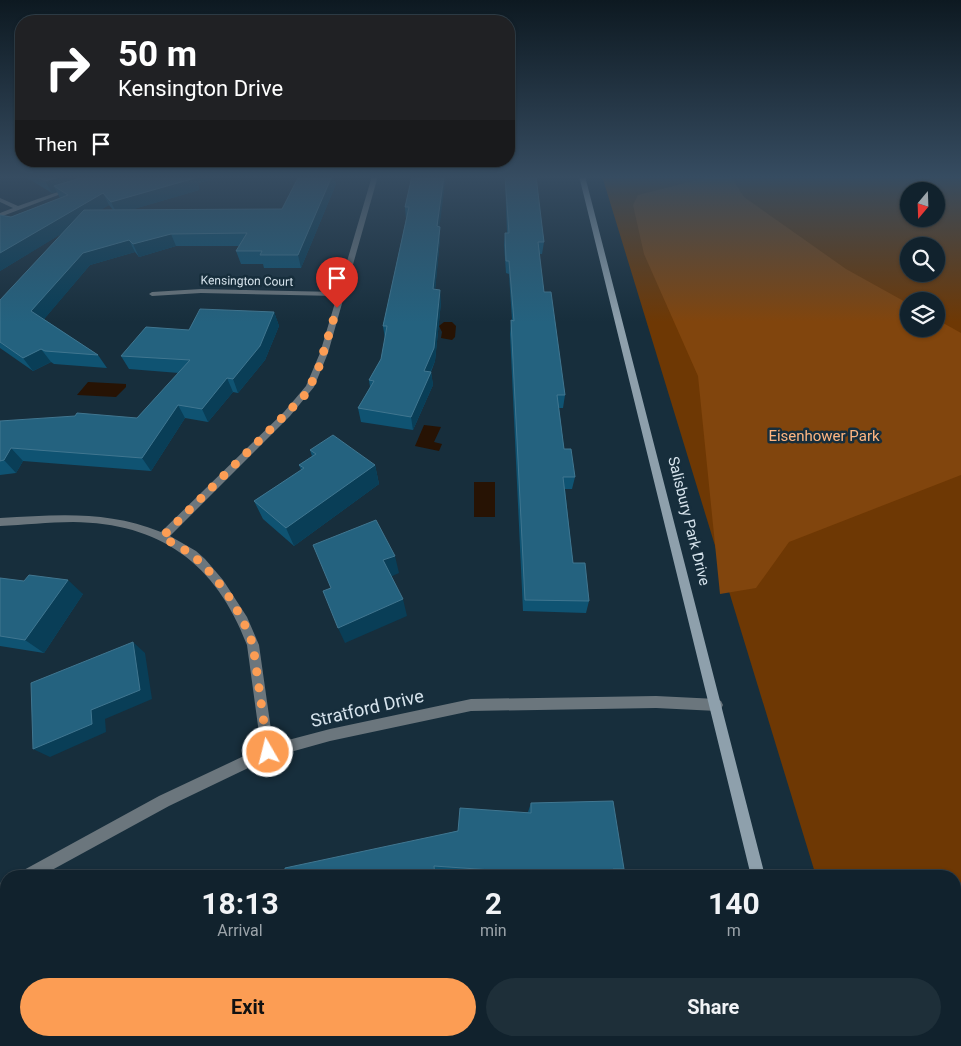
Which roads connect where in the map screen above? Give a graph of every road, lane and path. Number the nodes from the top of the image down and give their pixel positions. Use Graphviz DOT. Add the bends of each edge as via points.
graph roads {
  1 [pos="361,225"];
  2 [pos="594,225"];
  3 [pos="152,294"];
  4 [pos="341,294"];
  5 [pos="0,522"];
  6 [pos="162,537"];
  7 [pos="717,705"];
  8 [pos="268,752"];
  9 [pos="38,870"];
  10 [pos="757,870"];
  1 -- 4 [label="street"];
  2 -- 7 [label="main road, Salisbury Park Drive"];
  3 -- 4 [label="street, Kensington Court"];
  4 -- 6 [label="street" via="317,373 304,396"];
  5 -- 6 [label="street" via="74,518 126,526"];
  6 -- 8 [label="street" via="192,554 212,574 248,630 253,645"];
  7 -- 8 [label="street, Stratford Drive" via="656,702 471,705 330,735"];
  7 -- 10 [label="main road, Salisbury Park Drive"];
  8 -- 9 [label="street, Stratford Drive" via="164,801"];
}
